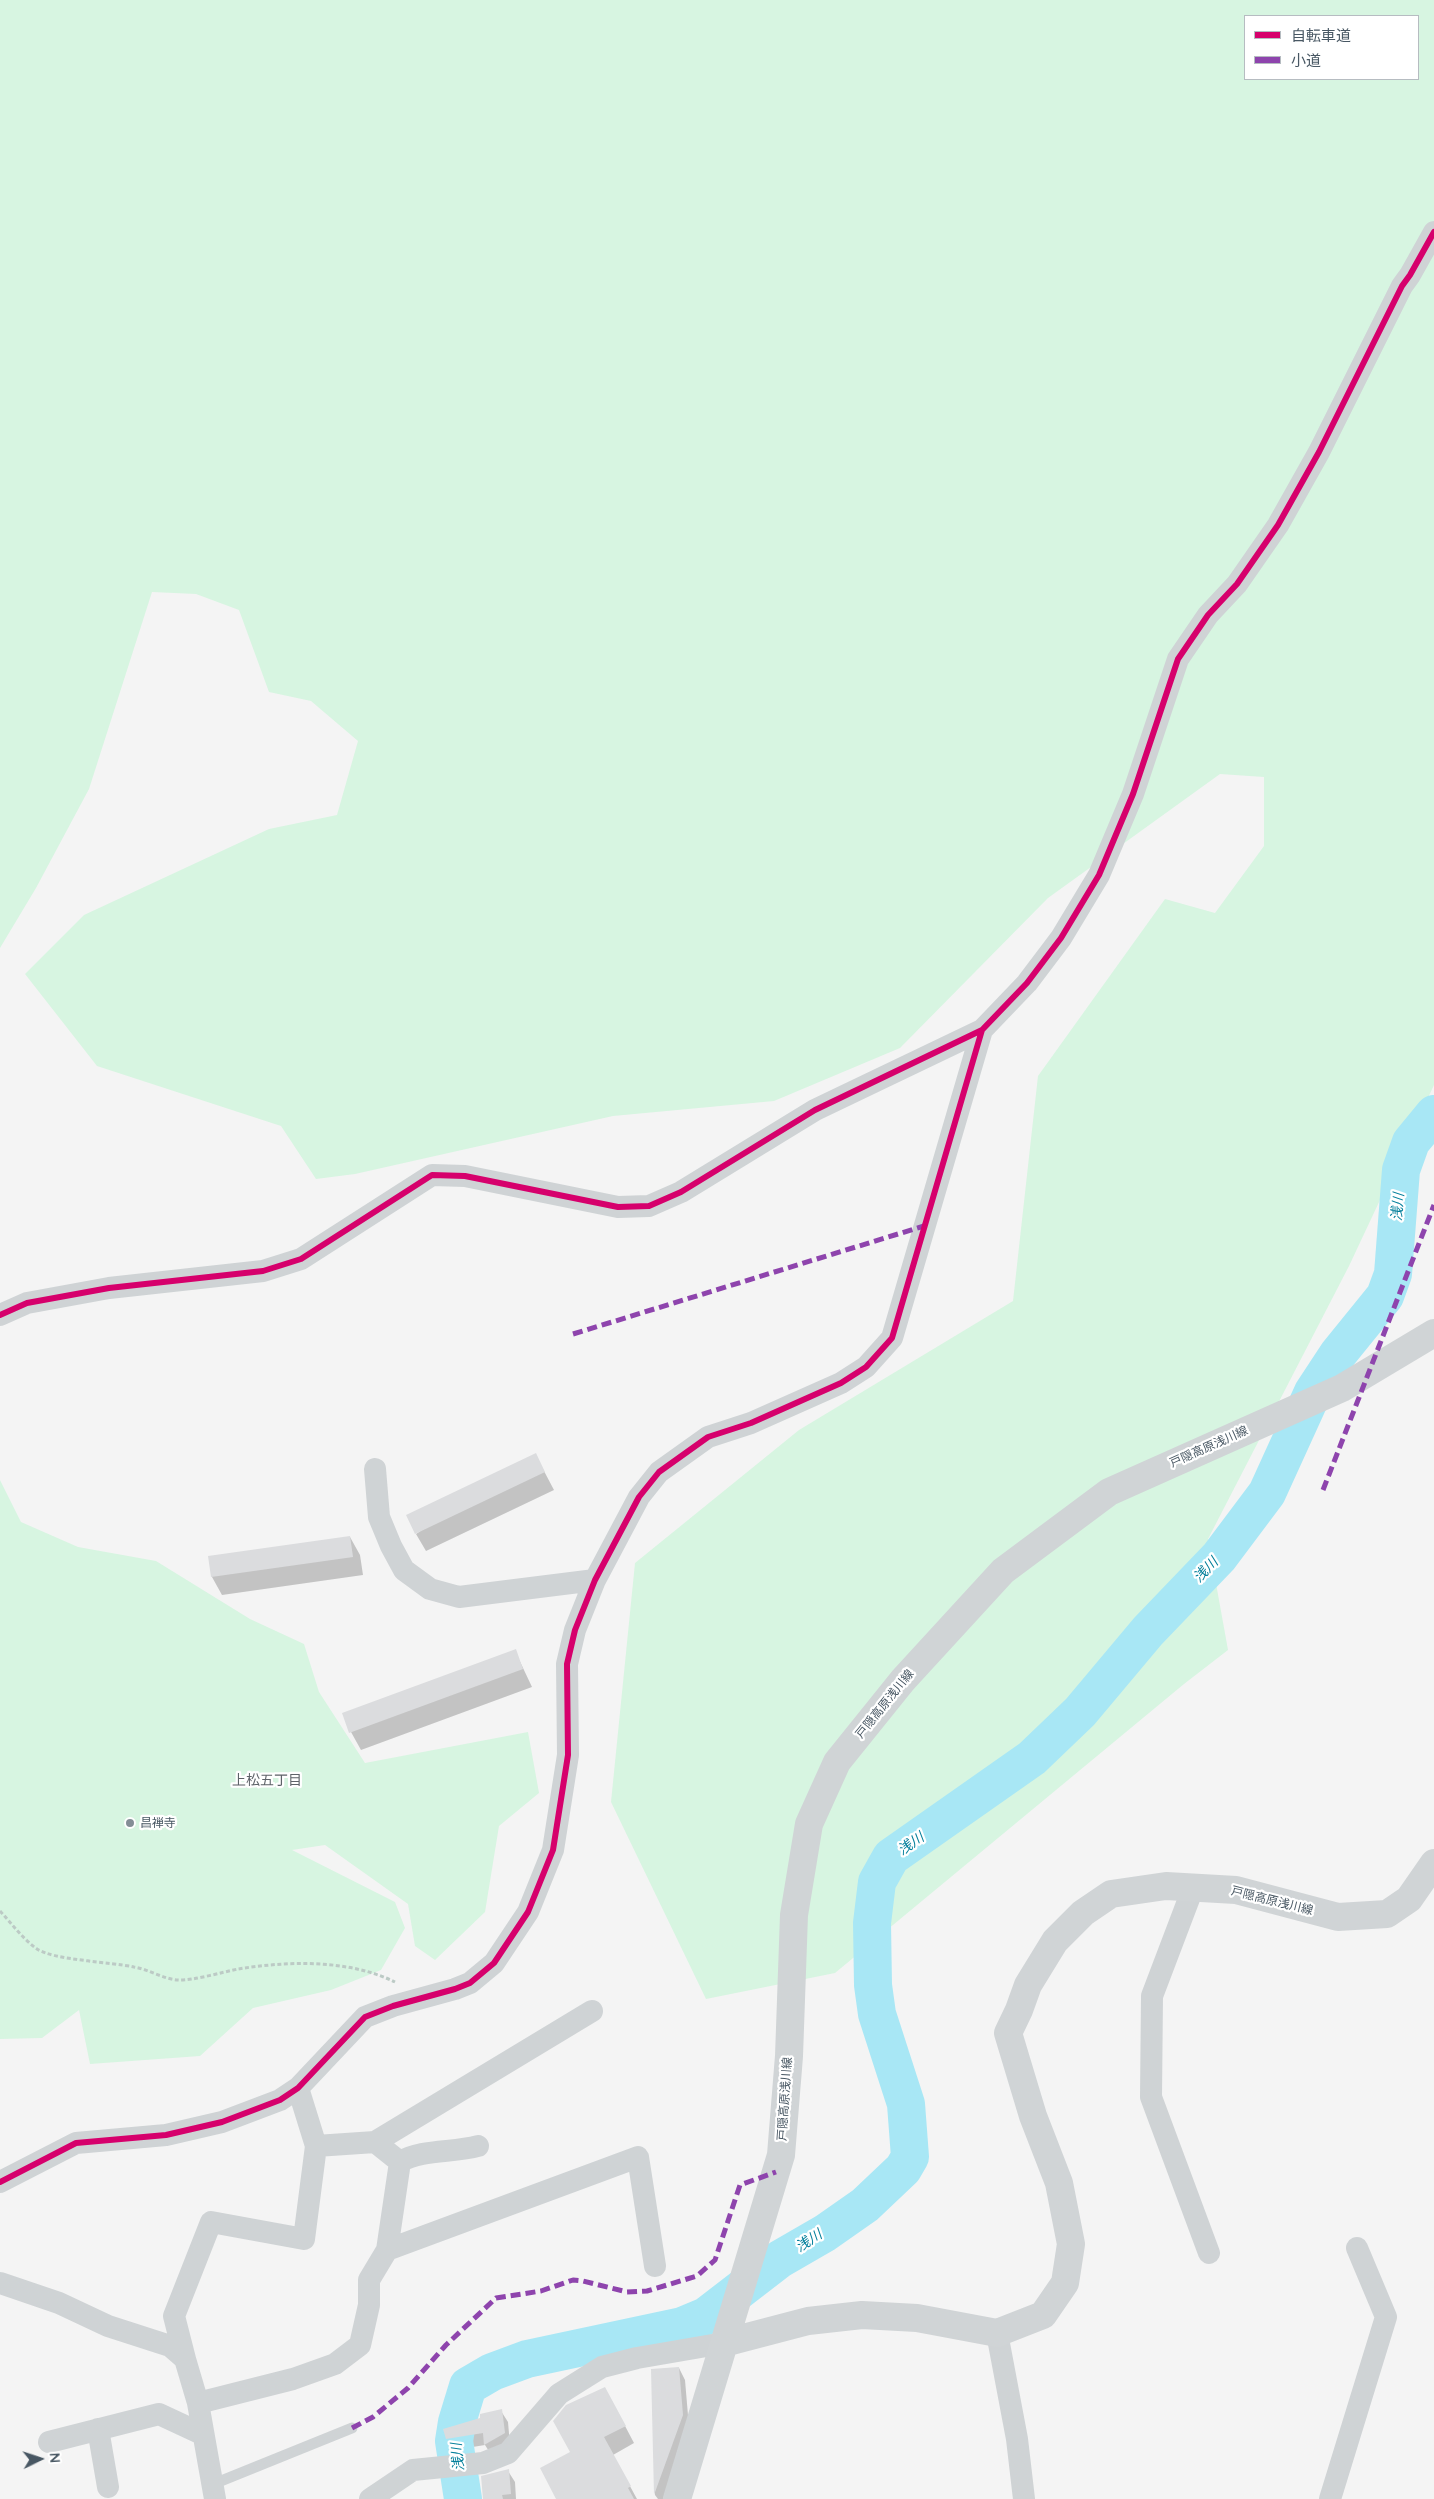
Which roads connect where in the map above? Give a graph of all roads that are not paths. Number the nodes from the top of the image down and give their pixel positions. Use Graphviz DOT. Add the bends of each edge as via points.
graph roads {
  1 [pos="1434,232"];
  2 [pos="982,1030"];
  3 [pos="0,1315"];
  4 [pos="1434,1333"];
  5 [pos="375,1469"];
  6 [pos="595,1580"];
  7 [pos="1434,1863"];
  8 [pos="1193,1888"];
  9 [pos="592,2012"];
  10 [pos="298,2088"];
  11 [pos="375,2142"];
  12 [pos="316,2146"];
  13 [pos="478,2146"];
  14 [pos="400,2162"];
  15 [pos="0,2182"];
  16 [pos="1357,2248"];
  17 [pos="387,2250"];
  18 [pos="1209,2253"];
  19 [pos="655,2266"];
  20 [pos="0,2283"];
  21 [pos="997,2332"];
  22 [pos="727,2333"];
  23 [pos="185,2358"];
  24 [pos="198,2403"];
  25 [pos="352,2428"];
  26 [pos="98,2430"];
  27 [pos="202,2434"];
  28 [pos="49,2442"];
  29 [pos="108,2486"];
  30 [pos="213,2492"];
  31 [pos="370,2499"];
  32 [pos="677,2499"];
  33 [pos="1024,2499"];
  34 [pos="1330,2499"];
  1 -- 2 [label="street" via="1402,286 1319,452 1278,525 1178,659 1133,794 1099,875 1061,938 1027,983"];
  2 -- 3 [label="street" via="815,1110 681,1192 649,1206 618,1206 465,1176 432,1175 301,1258 263,1271 109,1288 27,1303"];
  2 -- 6 [label="street" via="892,1338 866,1367 841,1383 751,1423 708,1437 659,1472 639,1497"];
  4 -- 22 [label="main road, 戸隠高原浅川線" via="1342,1388 1109,1492 1003,1571 903,1680 837,1762 809,1824 794,1915 789,2056 781,2156"];
  5 -- 6 [label="street" via="379,1517 391,1546 404,1570 430,1589 459,1597"];
  6 -- 10 [label="street" via="574,1630 567,1664 568,1755 553,1850 528,1912 494,1963 470,1983 366,2017"];
  7 -- 8 [label="main road, 戸隠高原浅川線" via="1409,1899 1387,1914 1338,1917 1236,1890"];
  8 -- 18 [label="street" via="1152,1996 1151,2098"];
  8 -- 21 [label="main road, 戸隠高原浅川線" via="1166,1886 1111,1894 1083,1913 1055,1941 1028,1985 1008,2033 1032,2116 1059,2183 1071,2244 1065,2283 1043,2315"];
  9 -- 11 [label="street"];
  10 -- 12 [label="street"];
  10 -- 15 [label="street" via="280,2100 222,2122 166,2135 76,2143"];
  11 -- 12 [label="street"];
  11 -- 14 [label="street"];
  12 -- 23 [label="street" via="304,2238 211,2222 174,2316"];
  13 -- 14 [label="street" via="409,2157"];
  14 -- 17 [label="street"];
  16 -- 34 [label="street" via="1386,2317"];
  17 -- 19 [label="street" via="638,2157"];
  17 -- 24 [label="street" via="369,2280 369,2305 360,2345 335,2364 293,2379"];
  20 -- 23 [label="street" via="59,2303 108,2326 170,2346"];
  21 -- 22 [label="main road" via="917,2318 862,2315"];
  21 -- 33 [label="street" via="1017,2439"];
  22 -- 31 [label="street" via="602,2367 559,2394 508,2453 483,2463 413,2470"];
  22 -- 32 [label="main road, 戸隠高原浅川線"];
  23 -- 24 [label="street"];
  24 -- 27 [label="street"];
  25 -- 30 [label="lane"];
  26 -- 27 [label="street" via="159,2414"];
  26 -- 28 [label="street"];
  26 -- 29 [label="street"];
  27 -- 30 [label="street"];
}
